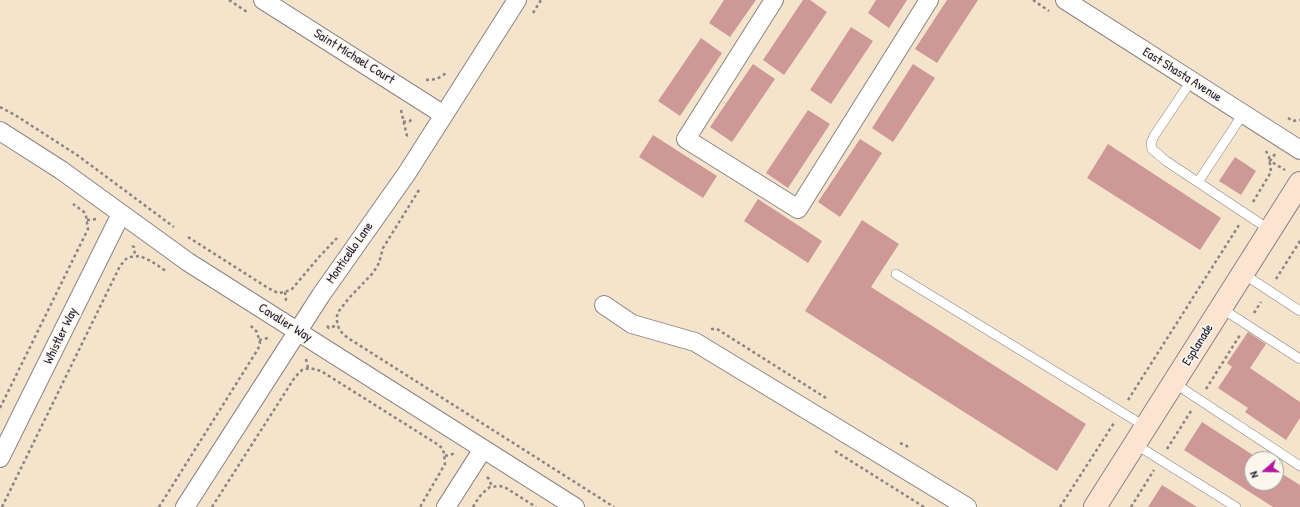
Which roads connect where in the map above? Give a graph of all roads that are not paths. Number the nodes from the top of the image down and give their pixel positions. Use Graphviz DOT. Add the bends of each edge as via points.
graph roads {
  1 [pos="263,0"];
  2 [pos="517,0"];
  3 [pos="774,0"];
  4 [pos="929,0"];
  5 [pos="1064,0"];
  6 [pos="1191,81"];
  7 [pos="1243,114"];
  8 [pos="444,115"];
  9 [pos="0,130"];
  10 [pos="1300,150"];
  11 [pos="1198,182"];
  12 [pos="1300,184"];
  13 [pos="121,214"];
  14 [pos="1270,230"];
  15 [pos="1242,273"];
  16 [pos="896,274"];
  17 [pos="604,305"];
  18 [pos="1221,308"];
  19 [pos="1300,311"];
  20 [pos="297,331"];
  21 [pos="1300,360"];
  22 [pos="1174,383"];
  23 [pos="1140,435"];
  24 [pos="483,449"];
  25 [pos="0,458"];
  26 [pos="1300,466"];
  27 [pos="185,507"];
  28 [pos="446,507"];
  29 [pos="575,507"];
  30 [pos="967,507"];
  31 [pos="1095,507"];
  32 [pos="1236,507"];
  1 -- 8 [label="street, Saint Michael Court"];
  2 -- 8 [label="street, Monticello Lane"];
  3 -- 4 [label="street" via="686,139 798,209"];
  5 -- 6 [label="street, East Shasta Avenue"];
  6 -- 7 [label="street, East Shasta Avenue"];
  6 -- 11 [label="lane" via="1151,143 1152,149 1158,155"];
  7 -- 10 [label="street, East Shasta Avenue"];
  7 -- 11 [label="lane"];
  8 -- 20 [label="street, Monticello Lane" via="407,173"];
  9 -- 13 [label="street, Cavalier Way"];
  11 -- 14 [label="lane"];
  12 -- 14 [label="main road, Esplanade"];
  13 -- 20 [label="street, Cavalier Way" via="188,262"];
  13 -- 25 [label="street, Whistler Way"];
  14 -- 15 [label="main road, Esplanade"];
  15 -- 18 [label="main road, Esplanade"];
  15 -- 19 [label="lane"];
  16 -- 23 [label="lane" via="1121,412"];
  17 -- 30 [label="street" via="632,324 695,342"];
  18 -- 21 [label="lane"];
  18 -- 22 [label="main road, Esplanade"];
  20 -- 24 [label="street, Cavalier Way"];
  20 -- 27 [label="street, Monticello Lane"];
  22 -- 23 [label="main road, Esplanade"];
  22 -- 26 [label="lane"];
  23 -- 31 [label="main road, Esplanade"];
  23 -- 32 [label="lane" via="1160,460"];
  24 -- 28 [label="street"];
  24 -- 29 [label="street, Cavalier Way"];
}
